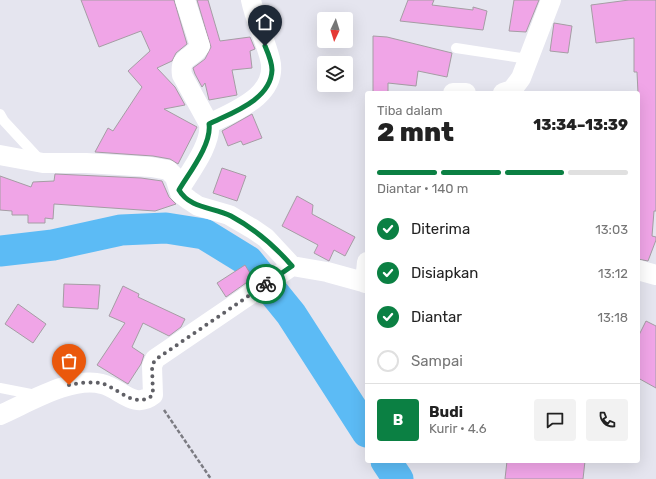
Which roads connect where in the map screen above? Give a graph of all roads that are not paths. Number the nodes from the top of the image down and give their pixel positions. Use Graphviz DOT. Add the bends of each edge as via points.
graph roads {
  1 [pos="186,0"];
  2 [pos="251,0"];
  3 [pos="551,0"];
  4 [pos="456,48"];
  5 [pos="528,59"];
  6 [pos="509,91"];
  7 [pos="0,114"];
  8 [pos="209,124"];
  9 [pos="0,155"];
  10 [pos="43,163"];
  11 [pos="179,190"];
  12 [pos="288,269"];
  13 [pos="640,271"];
  14 [pos="656,276"];
  15 [pos="365,283"];
  16 [pos="0,388"];
  17 [pos="42,396"];
  18 [pos="0,415"];
  1 -- 8 [label="street" via="200,46 197,52 183,62 182,76"];
  2 -- 8 [label="street" via="270,58 272,69 269,80 263,90 247,105"];
  3 -- 5 [label="street"];
  4 -- 5 [label="lane"];
  5 -- 6 [label="street" via="521,78"];
  7 -- 10 [label="lane"];
  8 -- 11 [label="street" via="206,142"];
  9 -- 10 [label="street"];
  10 -- 11 [label="street" via="86,163 168,170 175,177"];
  11 -- 12 [label="street" via="198,206 229,215 253,228 266,238"];
  12 -- 15 [label="street" via="327,272"];
  12 -- 17 [label="street" via="155,360 152,366 153,395 149,399 131,399 102,384 77,383"];
  13 -- 14 [label="street"];
  16 -- 17 [label="lane"];
  17 -- 18 [label="street"];
}
